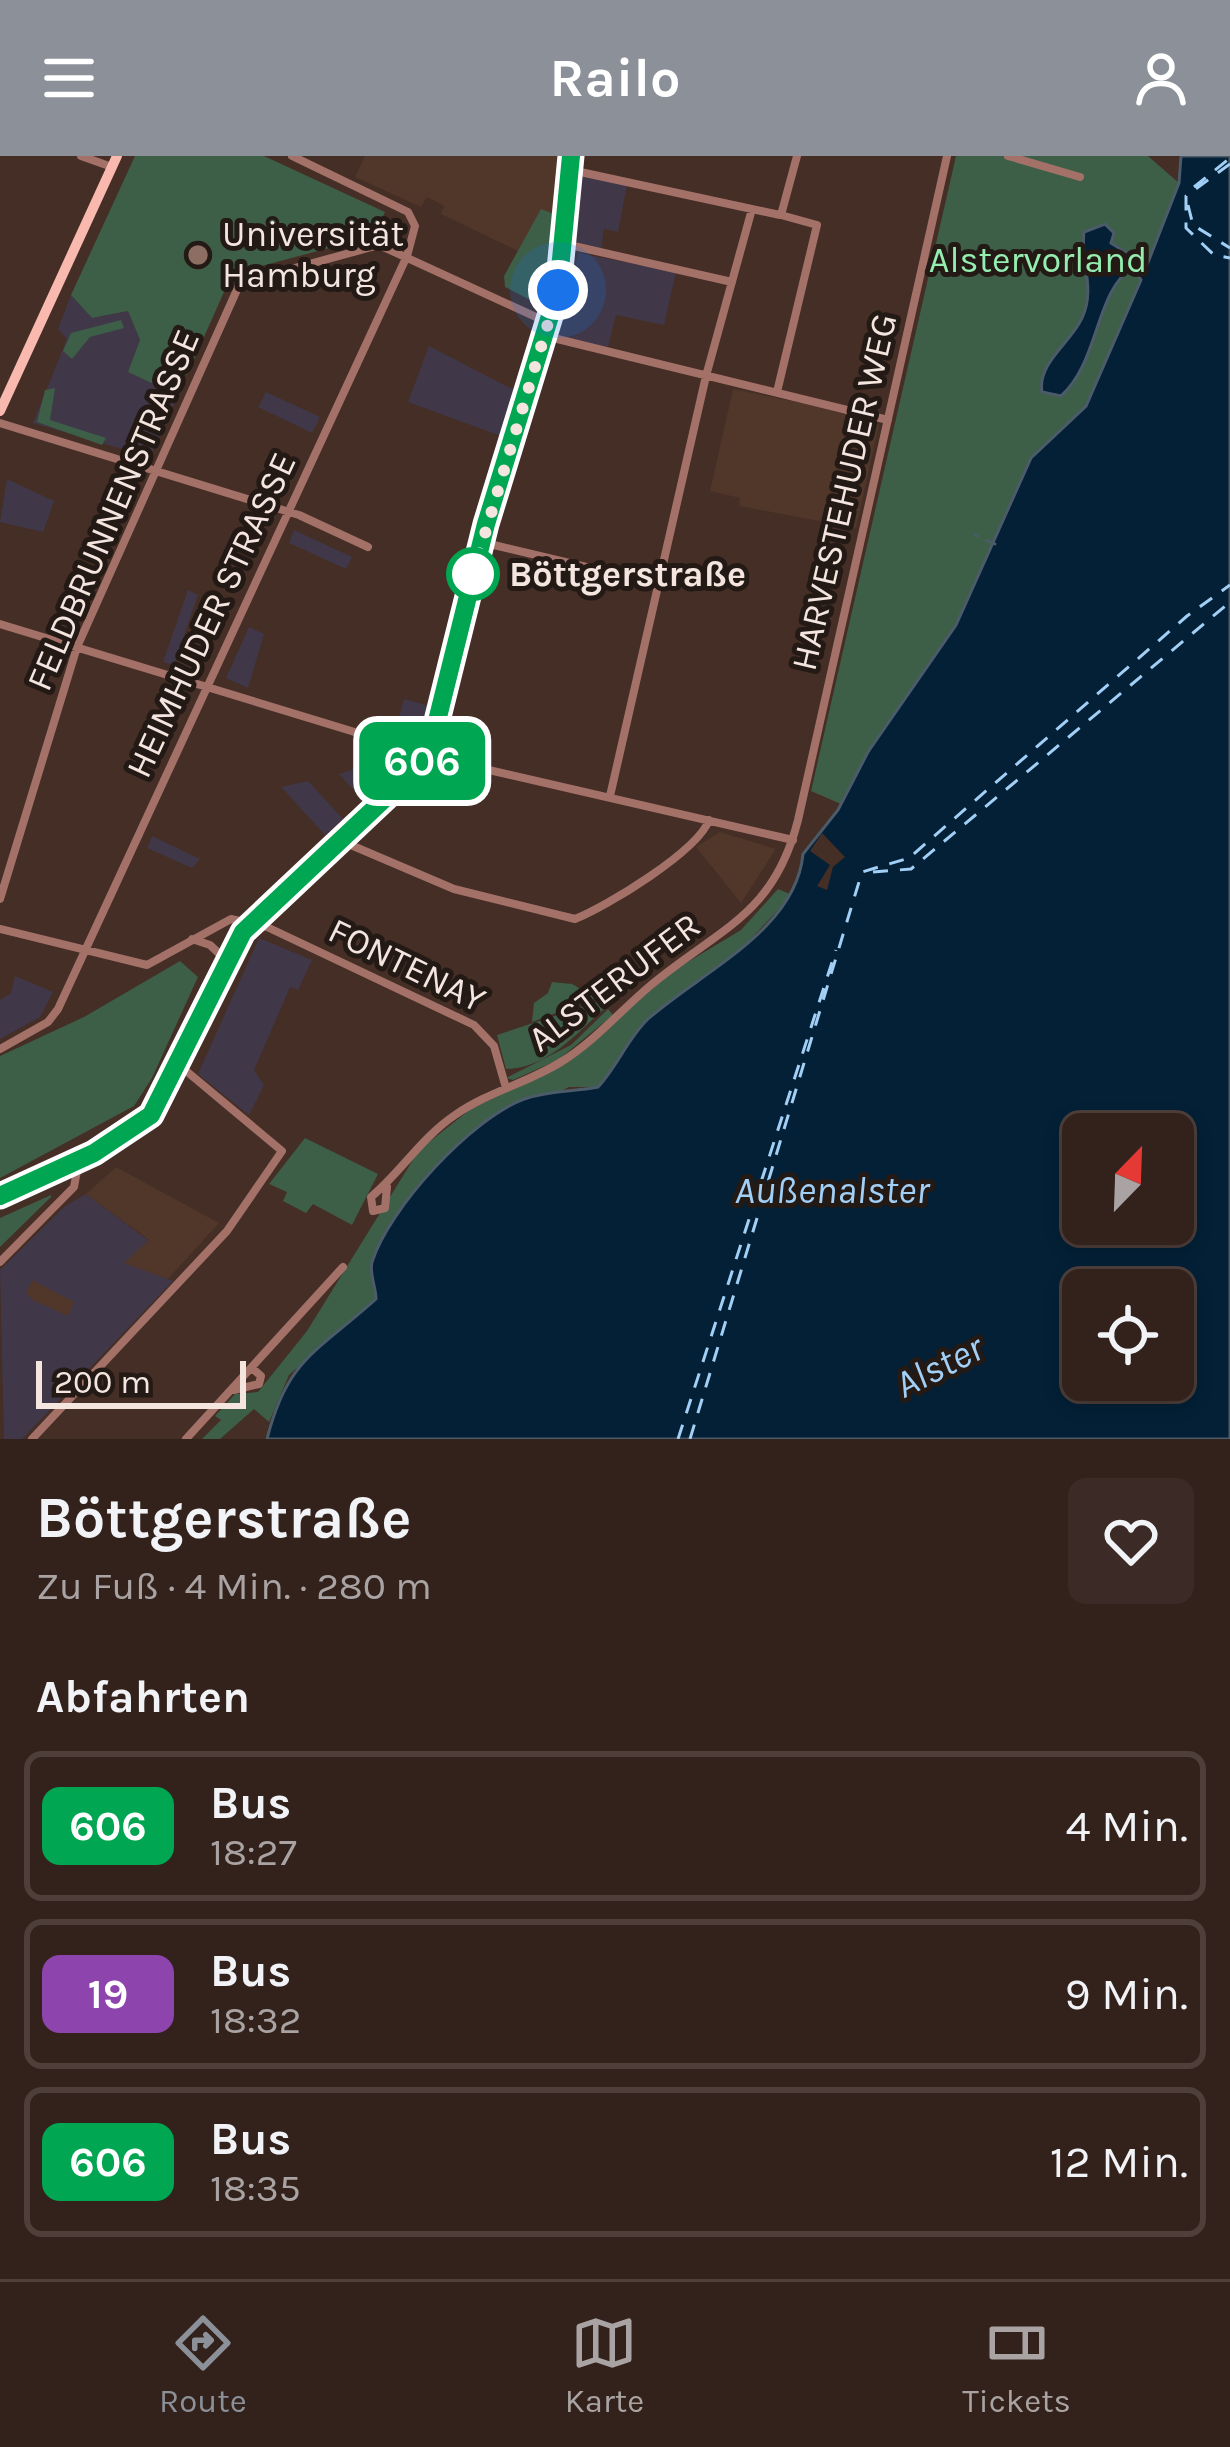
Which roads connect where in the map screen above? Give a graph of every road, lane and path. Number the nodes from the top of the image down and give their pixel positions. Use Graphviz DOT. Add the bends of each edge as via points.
graph roads {
  1 [pos="81,156"];
  2 [pos="292,156"];
  3 [pos="572,156"];
  4 [pos="797,156"];
  5 [pos="947,156"];
  6 [pos="1007,156"];
  7 [pos="115,162"];
  8 [pos="571,170"];
  9 [pos="1080,178"];
  10 [pos="752,209"];
  11 [pos="781,215"];
  12 [pos="566,244"];
  13 [pos="407,256"];
  14 [pos="732,282"];
  15 [pos="549,323"];
  16 [pos="545,336"];
  17 [pos="706,376"];
  18 [pos="777,392"];
  19 [pos="0,411"];
  20 [pos="888,420"];
  21 [pos="0,423"];
  22 [pos="154,471"];
  23 [pos="288,513"];
  24 [pos="481,542"];
  25 [pos="368,547"];
  26 [pos="658,584"];
  27 [pos="0,624"];
  28 [pos="77,647"];
  29 [pos="209,687"];
  30 [pos="427,754"];
  31 [pos="610,796"];
  32 [pos="709,820"];
  33 [pos="339,840"];
  34 [pos="793,840"];
  35 [pos="0,899"];
  36 [pos="251,922"];
  37 [pos="0,929"];
  38 [pos="191,939"];
  39 [pos="85,951"];
  40 [pos="226,961"];
  41 [pos="0,1049"];
  42 [pos="179,1065"];
  43 [pos="506,1088"];
  44 [pos="79,1160"];
  45 [pos="387,1187"];
  46 [pos="0,1196"];
  47 [pos="0,1262"];
  48 [pos="344,1267"];
  49 [pos="252,1368"];
  50 [pos="229,1393"];
  51 [pos="32,1439"];
  52 [pos="186,1439"];
  1 -- 7 [label="street"];
  2 -- 13 [label="street" via="408,212 415,226"];
  3 -- 8 [label="street"];
  4 -- 11 [label="street"];
  5 -- 20 [label="street, HARVESTEHUDER WEG"];
  6 -- 9 [label="street"];
  7 -- 19 [label="main road"];
  8 -- 10 [label="street"];
  8 -- 12 [label="street"];
  10 -- 11 [label="street"];
  10 -- 14 [label="street"];
  11 -- 18 [label="street" via="817,225"];
  12 -- 14 [label="street"];
  12 -- 15 [label="street"];
  13 -- 15 [label="street"];
  13 -- 22 [label="street, FELDBRUNNENSTRASSE" via="373,245 240,283"];
  13 -- 23 [label="street, HEIMHUDER STRASSE"];
  14 -- 17 [label="street"];
  15 -- 16 [label="street"];
  16 -- 17 [label="street"];
  16 -- 24 [label="street"];
  17 -- 18 [label="street"];
  17 -- 26 [label="street"];
  18 -- 20 [label="street"];
  20 -- 34 [label="street, HARVESTEHUDER WEG"];
  21 -- 22 [label="street"];
  22 -- 23 [label="street"];
  22 -- 28 [label="street, FELDBRUNNENSTRASSE"];
  23 -- 25 [label="street"];
  23 -- 29 [label="street, HEIMHUDER STRASSE"];
  24 -- 26 [label="street"];
  24 -- 30 [label="street"];
  26 -- 31 [label="street"];
  27 -- 28 [label="street"];
  28 -- 29 [label="street"];
  28 -- 35 [label="street, FELDBRUNNENSTRASSE"];
  29 -- 30 [label="street"];
  29 -- 39 [label="street, HEIMHUDER STRASSE"];
  30 -- 31 [label="street"];
  30 -- 33 [label="street"];
  31 -- 32 [label="street"];
  32 -- 33 [label="street" via="638,884 579,918 453,888"];
  32 -- 34 [label="street"];
  33 -- 36 [label="street"];
  34 -- 43 [label="street, ALSTERUFER" via="772,887 742,921 650,985 573,1054"];
  36 -- 38 [label="street" via="230,919"];
  36 -- 40 [label="street"];
  36 -- 43 [label="street, FONTENAY" via="474,1024 494,1046"];
  37 -- 39 [label="street"];
  38 -- 39 [label="street" via="147,965"];
  38 -- 40 [label="street"];
  39 -- 41 [label="street, HEIMHUDER STRASSE" via="48,1022"];
  40 -- 42 [label="street"];
  42 -- 44 [label="street" via="151,1115"];
  42 -- 51 [label="street" via="282,1151 231,1227"];
  43 -- 45 [label="street, ALSTERUFER" via="436,1129"];
  44 -- 46 [label="street"];
  44 -- 47 [label="street" via="74,1187"];
  48 -- 49 [label="street"];
  49 -- 50 [label="street"];
  49 -- 50 [label="street" via="259,1384"];
  50 -- 52 [label="street"];
}
